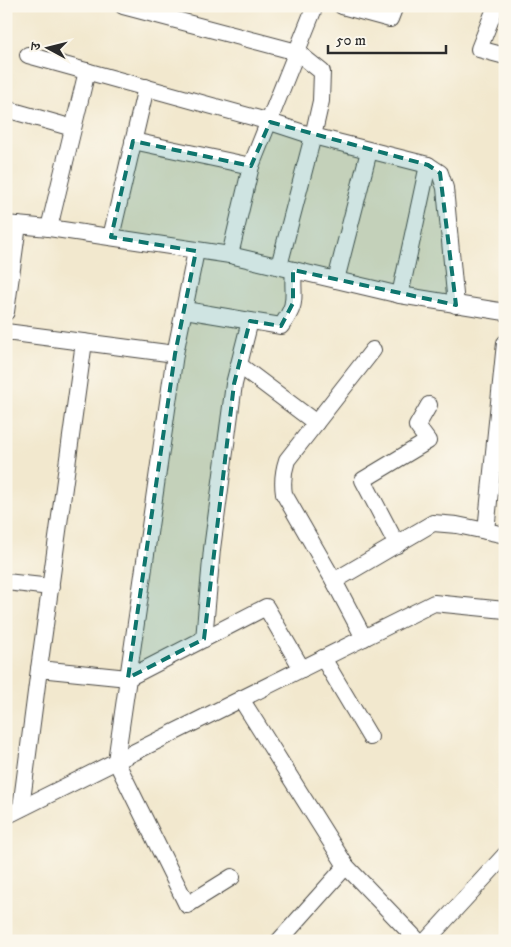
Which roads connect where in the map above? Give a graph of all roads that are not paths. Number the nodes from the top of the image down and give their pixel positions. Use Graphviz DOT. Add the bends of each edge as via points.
graph roads {
  1 [pos="123,6"];
  2 [pos="315,6"];
  3 [pos="342,6"];
  4 [pos="395,6"];
  5 [pos="496,6"];
  6 [pos="297,52"];
  7 [pos="28,55"];
  8 [pos="505,56"];
  9 [pos="87,71"];
  10 [pos="146,87"];
  11 [pos="6,109"];
  12 [pos="270,122"];
  13 [pos="73,128"];
  14 [pos="313,136"];
  15 [pos="133,141"];
  16 [pos="369,151"];
  17 [pos="428,165"];
  18 [pos="252,166"];
  19 [pos="12,224"];
  20 [pos="49,228"];
  21 [pos="111,237"];
  22 [pos="196,251"];
  23 [pos="230,255"];
  24 [pos="287,268"];
  25 [pos="336,280"];
  26 [pos="8,286"];
  27 [pos="400,295"];
  28 [pos="456,305"];
  29 [pos="185,310"];
  30 [pos="6,312"];
  31 [pos="505,312"];
  32 [pos="250,321"];
  33 [pos="6,332"];
  34 [pos="84,342"];
  35 [pos="505,343"];
  36 [pos="373,350"];
  37 [pos="175,354"];
  38 [pos="239,365"];
  39 [pos="429,405"];
  40 [pos="316,423"];
  41 [pos="486,531"];
  42 [pos="505,535"];
  43 [pos="396,545"];
  44 [pos="334,580"];
  45 [pos="6,582"];
  46 [pos="50,587"];
  47 [pos="505,610"];
  48 [pos="364,638"];
  49 [pos="204,639"];
  50 [pos="323,658"];
  51 [pos="302,668"];
  52 [pos="39,669"];
  53 [pos="128,678"];
  54 [pos="241,699"];
  55 [pos="370,737"];
  56 [pos="116,761"];
  57 [pos="14,812"];
  58 [pos="505,855"];
  59 [pos="346,866"];
  60 [pos="232,877"];
  61 [pos="279,941"];
  62 [pos="418,941"];
  63 [pos="426,941"];
  1 -- 6 [label="street"];
  2 -- 6 [label="street"];
  3 -- 4 [label="street" via="390,19"];
  5 -- 8 [label="street" via="479,49"];
  6 -- 12 [label="street"];
  6 -- 14 [label="street" via="322,72 321,101"];
  7 -- 9 [label="street"];
  9 -- 10 [label="street"];
  9 -- 13 [label="street"];
  10 -- 12 [label="street"];
  10 -- 15 [label="street"];
  11 -- 13 [label="street"];
  12 -- 14 [label="street"];
  12 -- 18 [label="street"];
  13 -- 20 [label="street"];
  14 -- 16 [label="street"];
  14 -- 24 [label="street"];
  15 -- 18 [label="street"];
  15 -- 21 [label="street"];
  16 -- 17 [label="street"];
  16 -- 25 [label="street"];
  17 -- 27 [label="street"];
  17 -- 28 [label="street" via="440,173 445,188"];
  18 -- 23 [label="street"];
  19 -- 20 [label="street"];
  19 -- 26 [label="street"];
  20 -- 21 [label="street"];
  21 -- 22 [label="street"];
  22 -- 23 [label="street"];
  22 -- 29 [label="street"];
  23 -- 24 [label="street"];
  24 -- 25 [label="street"];
  24 -- 32 [label="street" via="295,295 291,313 281,326"];
  25 -- 27 [label="street"];
  26 -- 30 [label="street"];
  27 -- 28 [label="street"];
  28 -- 31 [label="street"];
  29 -- 32 [label="street"];
  29 -- 37 [label="street"];
  32 -- 38 [label="street"];
  33 -- 34 [label="street"];
  34 -- 37 [label="street"];
  34 -- 46 [label="street"];
  35 -- 41 [label="street"];
  36 -- 40 [label="street"];
  37 -- 53 [label="street"];
  38 -- 40 [label="street"];
  38 -- 49 [label="street" via="212,549"];
  39 -- 43 [label="street" via="417,426 428,441 363,480"];
  40 -- 44 [label="street" via="287,460 282,481 284,494"];
  41 -- 42 [label="street"];
  41 -- 43 [label="street" via="433,523"];
  43 -- 44 [label="street"];
  44 -- 48 [label="street"];
  45 -- 46 [label="street"];
  46 -- 52 [label="street"];
  47 -- 48 [label="street" via="434,603"];
  48 -- 50 [label="street"];
  49 -- 51 [label="street" via="266,607"];
  49 -- 53 [label="street"];
  50 -- 51 [label="street"];
  50 -- 55 [label="street"];
  51 -- 54 [label="street"];
  52 -- 53 [label="street"];
  52 -- 57 [label="street"];
  53 -- 56 [label="street"];
  54 -- 56 [label="street"];
  54 -- 59 [label="street"];
  56 -- 57 [label="street"];
  56 -- 60 [label="street" via="187,905"];
  58 -- 63 [label="street"];
  59 -- 61 [label="street"];
  59 -- 62 [label="street"];
}
